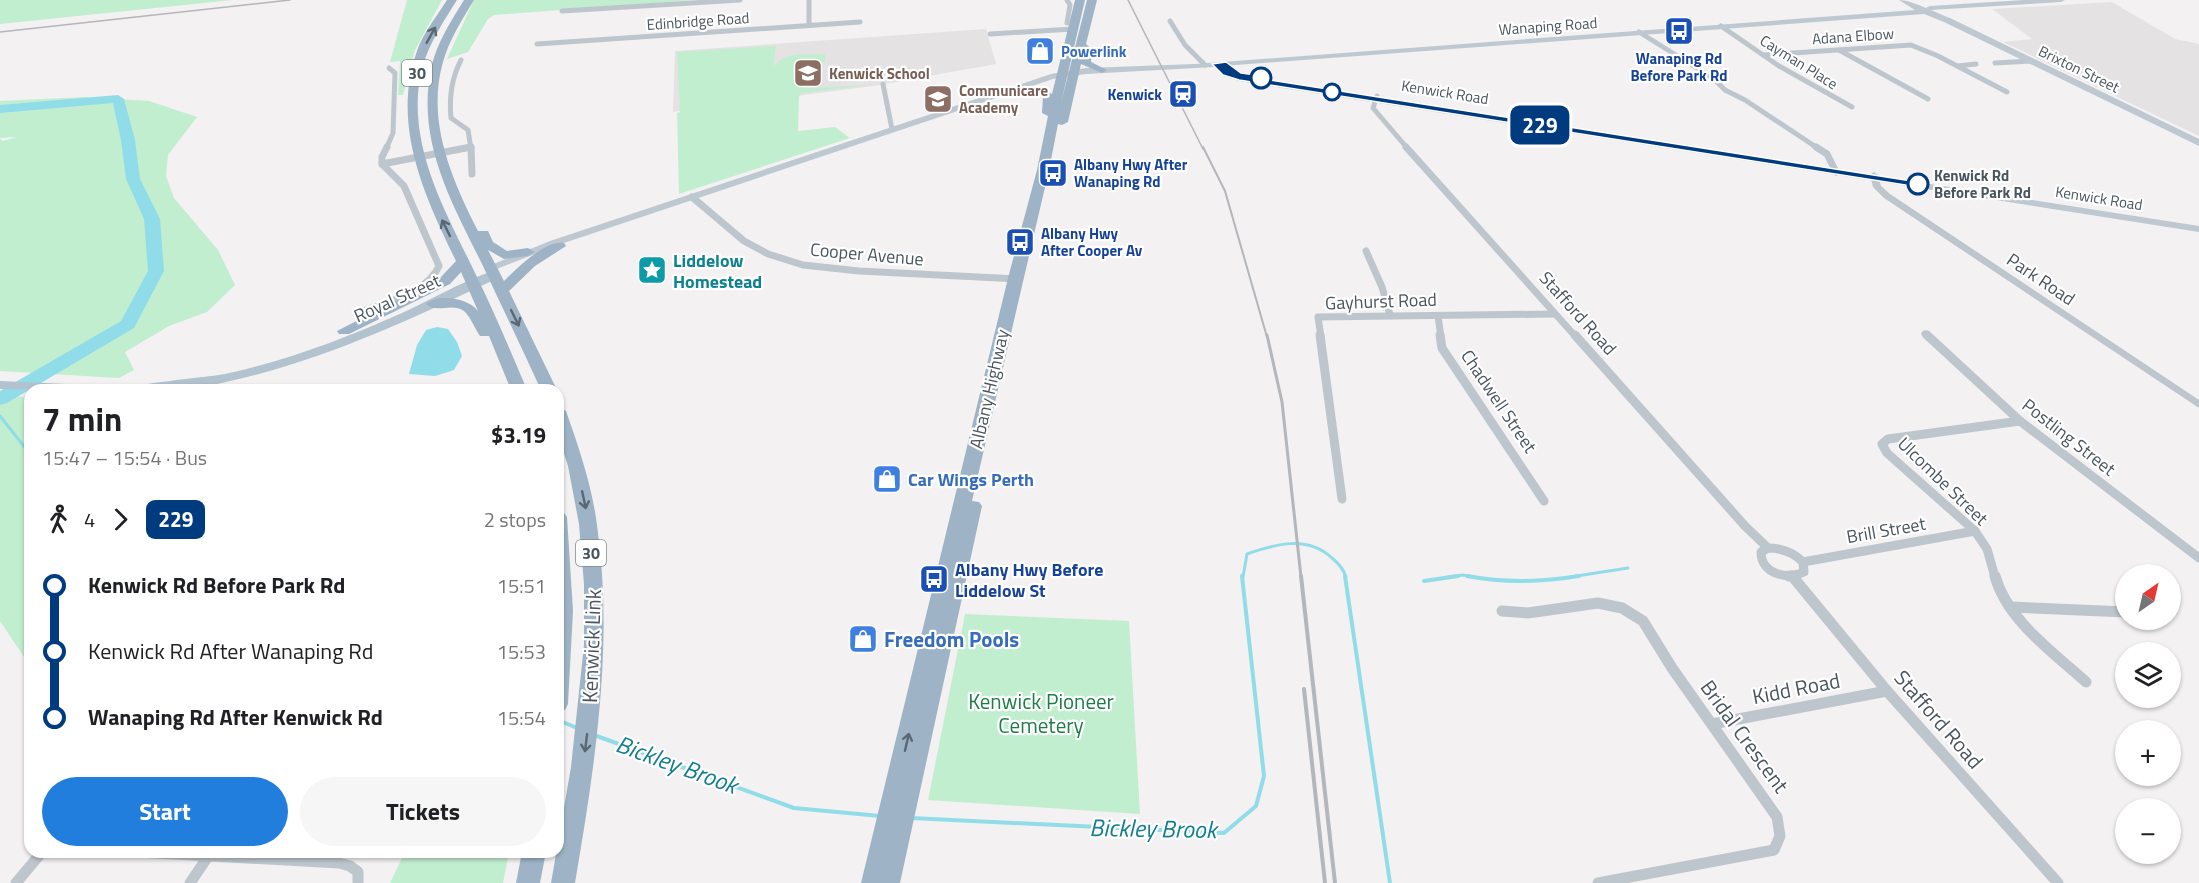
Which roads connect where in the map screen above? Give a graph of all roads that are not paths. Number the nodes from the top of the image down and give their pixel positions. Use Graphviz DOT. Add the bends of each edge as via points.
graph roads {
  1 [pos="452,0"];
  2 [pos="469,0"];
  3 [pos="740,0"];
  4 [pos="809,0"];
  5 [pos="1067,0"];
  6 [pos="1080,0"];
  7 [pos="1092,0"];
  8 [pos="1903,0"];
  9 [pos="1909,0"];
  10 [pos="2061,0"];
  11 [pos="697,1"];
  12 [pos="1927,10"];
  13 [pos="562,11"];
  14 [pos="1170,21"];
  15 [pos="860,22"];
  16 [pos="809,25"];
  17 [pos="1070,26"];
  18 [pos="1718,26"];
  19 [pos="1643,32"];
  20 [pos="990,34"];
  21 [pos="537,44"];
  22 [pos="1081,45"];
  23 [pos="1839,50"];
  24 [pos="1763,55"];
  25 [pos="1191,56"];
  26 [pos="461,60"];
  27 [pos="2031,61"];
  28 [pos="1995,63"];
  29 [pos="1214,64"];
  30 [pos="1976,64"];
  31 [pos="1195,66"];
  32 [pos="1956,66"];
  33 [pos="389,68"];
  34 [pos="1102,70"];
  35 [pos="1142,71"];
  36 [pos="1068,77"];
  37 [pos="883,84"];
  38 [pos="1023,92"];
  39 [pos="2007,92"];
  40 [pos="1376,97"];
  41 [pos="1928,99"];
  42 [pos="1852,107"];
  43 [pos="1051,128"];
  44 [pos="892,129"];
  45 [pos="878,136"];
  46 [pos="2199,142"];
  47 [pos="470,145"];
  48 [pos="438,151"];
  49 [pos="418,155"];
  50 [pos="382,162"];
  51 [pos="1831,169"];
  52 [pos="472,174"];
  53 [pos="1874,176"];
  54 [pos="692,197"];
  55 [pos="463,217"];
  56 [pos="2199,228"];
  57 [pos="563,243"];
  58 [pos="1366,251"];
  59 [pos="528,252"];
  60 [pos="462,262"];
  61 [pos="492,272"];
  62 [pos="1019,279"];
  63 [pos="472,281"];
  64 [pos="501,291"];
  65 [pos="433,304"];
  66 [pos="364,311"];
  67 [pos="1555,314"];
  68 [pos="1390,315"];
  69 [pos="1438,316"];
  70 [pos="344,331"];
  71 [pos="1925,334"];
  72 [pos="506,360"];
  73 [pos="237,375"];
  74 [pos="184,384"];
  75 [pos="516,384"];
  76 [pos="546,384"];
  77 [pos="0,385"];
  78 [pos="24,386"];
  79 [pos="2199,405"];
  80 [pos="2020,421"];
  81 [pos="564,443"];
  82 [pos="1342,499"];
  83 [pos="1544,501"];
  84 [pos="1975,531"];
  85 [pos="1768,548"];
  86 [pos="2199,558"];
  87 [pos="1803,562"];
  88 [pos="564,566"];
  89 [pos="1793,577"];
  90 [pos="2010,607"];
  91 [pos="1502,611"];
  92 [pos="2115,612"];
  93 [pos="564,636"];
  94 [pos="2086,682"];
  95 [pos="1887,691"];
  96 [pos="1712,724"];
  97 [pos="890,841"];
  98 [pos="37,858"];
  99 [pos="207,858"];
  100 [pos="252,858"];
  101 [pos="533,858"];
  102 [pos="16,883"];
  103 [pos="190,883"];
  104 [pos="358,883"];
  105 [pos="528,883"];
  106 [pos="563,883"];
  107 [pos="873,883"];
  108 [pos="888,883"];
  109 [pos="1598,883"];
  110 [pos="2058,883"];
  49 -- 1 [label="highway, 30, one-way" via="411,112 414,84 423,50"];
  2 -- 48 [label="highway, 30" via="443,47 435,74 432,120"];
  3 -- 11 [label="street"];
  4 -- 16 [label="street"];
  5 -- 17 [label="street"];
  6 -- 17 [label="highway, Albany Highway"];
  7 -- 22 [label="highway, Albany Highway"];
  8 -- 12 [label="main road, Brixton Street"];
  9 -- 12 [label="main road, Brixton Street"];
  10 -- 12 [label="main road, Wanaping Road"];
  11 -- 13 [label="street"];
  12 -- 18 [label="main road, Wanaping Road"];
  12 -- 27 [label="main road, Brixton Street"];
  14 -- 25 [label="street"];
  15 -- 16 [label="street, Edinbridge Road"];
  16 -- 21 [label="street, Edinbridge Road"];
  17 -- 20 [label="street"];
  17 -- 36 [label="highway, Albany Highway"];
  18 -- 19 [label="main road, Wanaping Road"];
  18 -- 24 [label="street, Cayman Place"];
  19 -- 29 [label="main road, Wanaping Road"];
  19 -- 51 [label="street" via="1824,154"];
  22 -- 34 [label="highway" via="1087,49 1086,64"];
  22 -- 36 [label="highway, Albany Highway"];
  23 -- 24 [label="street, Adana Elbow"];
  23 -- 32 [label="street, Adana Elbow" via="1911,45"];
  23 -- 41 [label="street"];
  24 -- 42 [label="street, Cayman Place"];
  25 -- 29 [label="street"];
  25 -- 31 [label="street"];
  26 -- 47 [label="street" via="452,80 449,103 451,118 468,130"];
  27 -- 28 [label="street"];
  27 -- 46 [label="main road, Brixton Street"];
  29 -- 31 [label="main road, Wanaping Road"];
  29 -- 40 [label="main road, Kenwick Road" via="1239,78"];
  30 -- 32 [label="street"];
  31 -- 35 [label="main road, Wanaping Road" via="1185,70"];
  32 -- 39 [label="street, Adana Elbow"];
  33 -- 50 [label="street" via="395,73 393,133"];
  34 -- 35 [label="main road"];
  34 -- 36 [label="main road"];
  35 -- 36 [label="main road, Wanaping Road"];
  36 -- 38 [label="main road, Royal Street"];
  36 -- 43 [label="highway, Albany Highway"];
  36 -- 44 [label="main road, Royal Street" via="1040,80"];
  36 -- 62 [label="highway, Albany Highway" via="1049,170"];
  37 -- 44 [label="street"];
  38 -- 43 [label="highway" via="1049,96 1046,120"];
  38 -- 45 [label="main road, Royal Street"];
  40 -- 51 [label="main road, Kenwick Road"];
  40 -- 67 [label="street, Stafford Road" via="1372,105 1375,112"];
  43 -- 62 [label="highway, Albany Highway"];
  44 -- 45 [label="main road, Royal Street"];
  45 -- 54 [label="main road, Royal Street"];
  47 -- 48 [label="street"];
  47 -- 52 [label="street"];
  48 -- 49 [label="street"];
  48 -- 55 [label="highway, 30"];
  49 -- 50 [label="street"];
  60 -- 49 [label="highway, 30, one-way" via="427,188"];
  50 -- 66 [label="street" via="404,186 439,266 438,273 424,284"];
  51 -- 53 [label="main road, Kenwick Road"];
  53 -- 56 [label="main road, Kenwick Road"];
  53 -- 79 [label="street, Park Road" via="1877,187 1887,196"];
  54 -- 57 [label="main road, Royal Street"];
  54 -- 62 [label="street, Cooper Avenue" via="753,247 810,266"];
  55 -- 59 [label="highway" via="481,229 495,251 511,255"];
  55 -- 61 [label="highway, 30"];
  57 -- 59 [label="main road, Royal Street"];
  57 -- 61 [label="main road, Royal Street"];
  57 -- 64 [label="highway" via="531,263"];
  58 -- 68 [label="street"];
  59 -- 61 [label="main road, Royal Street"];
  60 -- 63 [label="highway, 30"];
  60 -- 70 [label="highway" via="445,281"];
  61 -- 63 [label="main road, Royal Street"];
  61 -- 64 [label="highway, 30"];
  62 -- 97 [label="highway, Albany Highway"];
  63 -- 65 [label="main road, Royal Street"];
  63 -- 70 [label="main road, Royal Street"];
  63 -- 72 [label="highway, 30"];
  64 -- 76 [label="highway, 30, one-way"];
  65 -- 72 [label="highway" via="454,303 469,308"];
  65 -- 73 [label="main road, Royal Street" via="325,351"];
  67 -- 69 [label="street, Gayhurst Road"];
  67 -- 85 [label="street, Stafford Road"];
  68 -- 69 [label="street, Gayhurst Road"];
  68 -- 82 [label="street, Gayhurst Road" via="1318,318"];
  69 -- 83 [label="street, Chadwell Street" via="1443,348"];
  70 -- 73 [label="main road, Royal Street"];
  71 -- 80 [label="street, Postling Street"];
  72 -- 75 [label="highway, 30"];
  73 -- 74 [label="main road, Royal Street"];
  77 -- 78 [label="main road"];
  80 -- 84 [label="street, Ulcombe Street" via="1888,439 1882,444 1887,453"];
  80 -- 86 [label="street, Postling Street"];
  81 -- 106 [label="highway, Kenwick Link / 30, one-way" via="585,503 594,615 586,739"];
  84 -- 87 [label="street, Brill Street"];
  84 -- 90 [label="street, Ulcombe Street" via="1987,549 1999,591"];
  85 -- 87 [label="street, Stafford Road" via="1788,551"];
  85 -- 89 [label="street, Stafford Road" via="1760,556 1766,567"];
  87 -- 89 [label="street" via="1804,572"];
  88 -- 93 [label="highway, Kenwick Link / 30"];
  89 -- 95 [label="street, Stafford Road"];
  90 -- 92 [label="street"];
  90 -- 94 [label="street, Ulcombe Street"];
  91 -- 96 [label="street, Bridal Crescent" via="1528,613 1598,603 1622,608 1643,621"];
  95 -- 96 [label="street, Kidd Road"];
  95 -- 110 [label="street, Stafford Road"];
  96 -- 109 [label="street, Bridal Crescent" via="1775,811 1782,828 1781,840 1774,850"];
  97 -- 107 [label="highway, Albany Highway"];
  97 -- 108 [label="highway, Albany Highway"];
  98 -- 102 [label="street"];
  99 -- 103 [label="street"];
  100 -- 104 [label="street" via="350,866 358,873"];
  101 -- 105 [label="highway"];
}
